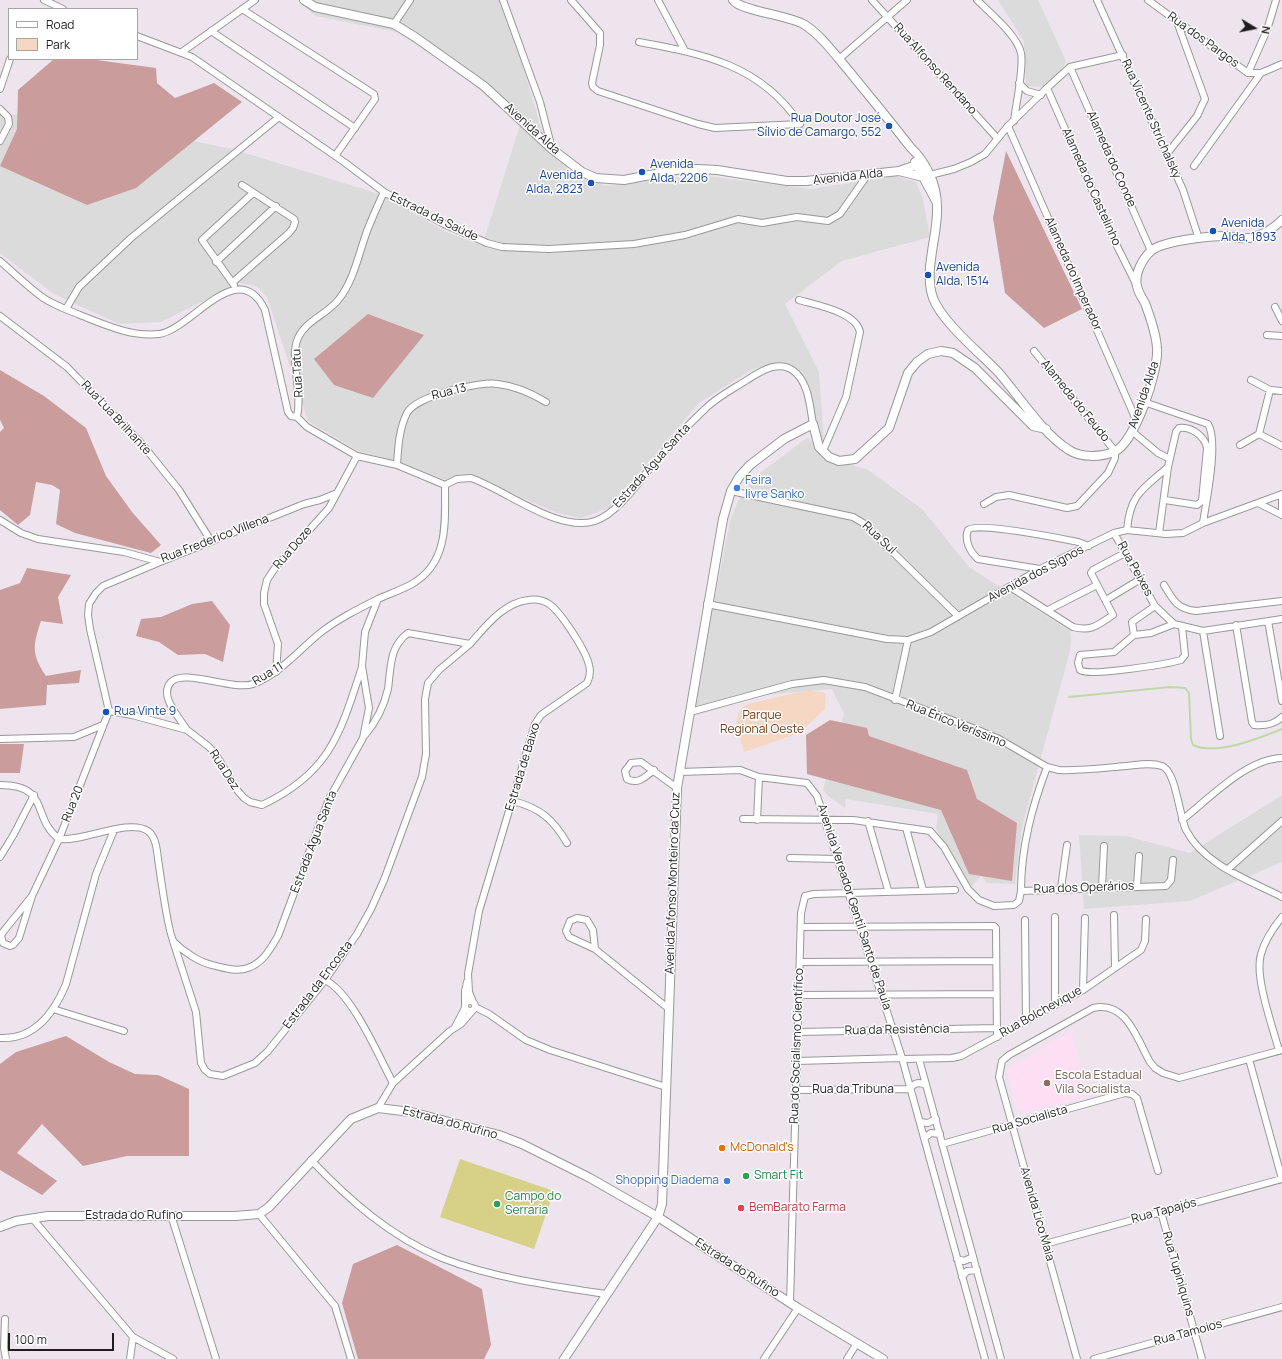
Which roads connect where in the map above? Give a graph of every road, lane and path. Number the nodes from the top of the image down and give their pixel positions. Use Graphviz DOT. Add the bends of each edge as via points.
graph roads {
  1 [pos="44,0"];
  2 [pos="255,0"];
  3 [pos="304,0"];
  4 [pos="410,0"];
  5 [pos="503,0"];
  6 [pos="571,0"];
  7 [pos="658,0"];
  8 [pos="733,0"];
  9 [pos="872,0"];
  10 [pos="906,0"];
  11 [pos="987,0"];
  12 [pos="1098,0"];
  13 [pos="1148,0"];
  14 [pos="1276,0"];
  15 [pos="979,1"];
  16 [pos="60,8"];
  17 [pos="242,9"];
  18 [pos="888,17"];
  19 [pos="1176,19"];
  20 [pos="394,24"];
  21 [pos="211,32"];
  22 [pos="138,36"];
  23 [pos="638,42"];
  24 [pos="686,51"];
  25 [pos="182,52"];
  26 [pos="1123,55"];
  27 [pos="10,60"];
  28 [pos="839,60"];
  29 [pos="1282,64"];
  30 [pos="1070,67"];
  31 [pos="1248,72"];
  32 [pos="1261,73"];
  33 [pos="1019,82"];
  34 [pos="1047,88"];
  35 [pos="0,89"];
  36 [pos="1041,95"];
  37 [pos="0,109"];
  38 [pos="279,117"];
  39 [pos="1014,121"];
  40 [pos="1008,126"];
  41 [pos="355,128"];
  42 [pos="997,138"];
  43 [pos="0,141"];
  44 [pos="911,148"];
  45 [pos="552,150"];
  46 [pos="1166,155"];
  47 [pos="335,156"];
  48 [pos="916,165"];
  49 [pos="1194,166"];
  50 [pos="900,171"];
  51 [pos="868,174"];
  52 [pos="926,174"];
  53 [pos="242,185"];
  54 [pos="384,192"];
  55 [pos="253,193"];
  56 [pos="276,206"];
  57 [pos="1282,221"];
  58 [pos="1200,239"];
  59 [pos="1151,251"];
  60 [pos="0,261"];
  61 [pos="216,262"];
  62 [pos="232,282"];
  63 [pos="1136,284"];
  64 [pos="237,290"];
  65 [pos="799,300"];
  66 [pos="1275,307"];
  67 [pos="66,309"];
  68 [pos="0,316"];
  69 [pos="1282,321"];
  70 [pos="1267,335"];
  71 [pos="1282,336"];
  72 [pos="1034,351"];
  73 [pos="1251,380"];
  74 [pos="1270,390"];
  75 [pos="1282,391"];
  76 [pos="546,402"];
  77 [pos="1144,402"];
  78 [pos="297,417"];
  79 [pos="1137,422"];
  80 [pos="813,424"];
  81 [pos="1046,429"];
  82 [pos="1133,432"];
  83 [pos="1259,434"];
  84 [pos="1240,446"];
  85 [pos="1282,446"];
  86 [pos="823,451"];
  87 [pos="1115,451"];
  88 [pos="357,456"];
  89 [pos="1170,459"];
  90 [pos="397,465"];
  91 [pos="1168,467"];
  92 [pos="445,485"];
  93 [pos="731,491"];
  94 [pos="337,493"];
  95 [pos="1282,494"];
  96 [pos="1282,499"];
  97 [pos="1164,500"];
  98 [pos="1258,503"];
  99 [pos="984,504"];
  100 [pos="1282,510"];
  101 [pos="1282,515"];
  102 [pos="0,520"];
  103 [pos="1203,523"];
  104 [pos="1127,530"];
  105 [pos="1114,533"];
  106 [pos="1160,533"];
  107 [pos="211,541"];
  108 [pos="1089,546"];
  109 [pos="1125,553"];
  110 [pos="160,562"];
  111 [pos="1040,569"];
  112 [pos="1139,580"];
  113 [pos="1097,585"];
  114 [pos="1164,585"];
  115 [pos="1010,587"];
  116 [pos="378,599"];
  117 [pos="1106,600"];
  118 [pos="1282,601"];
  119 [pos="707,604"];
  120 [pos="1155,606"];
  121 [pos="1048,610"];
  122 [pos="958,616"];
  123 [pos="1282,619"];
  124 [pos="1268,621"];
  125 [pos="1174,624"];
  126 [pos="1236,625"];
  127 [pos="1182,627"];
  128 [pos="1203,631"];
  129 [pos="1134,635"];
  130 [pos="908,640"];
  131 [pos="470,644"];
  132 [pos="362,666"];
  133 [pos="276,672"];
  134 [pos="895,700"];
  135 [pos="1282,701"];
  136 [pos="109,711"];
  137 [pos="690,712"];
  138 [pos="1282,717"];
  139 [pos="103,725"];
  140 [pos="187,730"];
  141 [pos="1220,736"];
  142 [pos="363,738"];
  143 [pos="0,739"];
  144 [pos="1282,758"];
  145 [pos="1047,767"];
  146 [pos="654,770"];
  147 [pos="680,772"];
  148 [pos="759,777"];
  149 [pos="0,785"];
  150 [pos="677,788"];
  151 [pos="34,795"];
  152 [pos="513,802"];
  153 [pos="743,819"];
  154 [pos="757,820"];
  155 [pos="1182,820"];
  156 [pos="826,821"];
  157 [pos="868,821"];
  158 [pos="1282,821"];
  159 [pos="906,828"];
  160 [pos="114,830"];
  161 [pos="59,839"];
  162 [pos="566,843"];
  163 [pos="1066,845"];
  164 [pos="1104,846"];
  165 [pos="1139,856"];
  166 [pos="0,857"];
  167 [pos="790,858"];
  168 [pos="838,859"];
  169 [pos="1173,860"];
  170 [pos="1228,869"];
  171 [pos="1137,886"];
  172 [pos="1102,887"];
  173 [pos="1061,888"];
  174 [pos="888,890"];
  175 [pos="923,890"];
  176 [pos="954,890"];
  177 [pos="1020,890"];
  178 [pos="850,893"];
  179 [pos="32,896"];
  180 [pos="1282,897"];
  181 [pos="1114,915"];
  182 [pos="1282,916"];
  183 [pos="1055,917"];
  184 [pos="1085,918"];
  185 [pos="1146,919"];
  186 [pos="1025,920"];
  187 [pos="800,927"];
  188 [pos="860,928"];
  189 [pos="173,941"];
  190 [pos="595,949"];
  191 [pos="996,961"];
  192 [pos="800,962"];
  193 [pos="872,962"];
  194 [pos="1115,967"];
  195 [pos="468,978"];
  196 [pos="325,980"];
  197 [pos="1083,990"];
  198 [pos="996,994"];
  199 [pos="800,995"];
  200 [pos="883,995"];
  201 [pos="1055,1005"];
  202 [pos="465,1006"];
  203 [pos="474,1006"];
  204 [pos="53,1009"];
  205 [pos="668,1009"];
  206 [pos="1026,1021"];
  207 [pos="454,1027"];
  208 [pos="996,1028"];
  209 [pos="894,1030"];
  210 [pos="124,1031"];
  211 [pos="798,1032"];
  212 [pos="997,1037"];
  213 [pos="0,1038"];
  214 [pos="1281,1050"];
  215 [pos="902,1058"];
  216 [pos="919,1059"];
  217 [pos="1249,1059"];
  218 [pos="797,1061"];
  219 [pos="393,1083"];
  220 [pos="926,1085"];
  221 [pos="666,1087"];
  222 [pos="910,1089"];
  223 [pos="796,1090"];
  224 [pos="378,1108"];
  225 [pos="936,1119"];
  226 [pos="920,1122"];
  227 [pos="1012,1125"];
  228 [pos="940,1134"];
  229 [pos="924,1138"];
  230 [pos="942,1144"];
  231 [pos="312,1160"];
  232 [pos="1158,1171"];
  233 [pos="1282,1179"];
  234 [pos="1161,1212"];
  235 [pos="259,1214"];
  236 [pos="171,1215"];
  237 [pos="658,1217"];
  238 [pos="32,1218"];
  239 [pos="0,1227"];
  240 [pos="1045,1244"];
  241 [pos="973,1257"];
  242 [pos="957,1259"];
  243 [pos="977,1270"];
  244 [pos="962,1278"];
  245 [pos="606,1294"];
  246 [pos="790,1303"];
  247 [pos="1282,1307"];
  248 [pos="798,1308"];
  249 [pos="5,1318"];
  250 [pos="1194,1331"];
  251 [pos="133,1337"];
  252 [pos="856,1343"];
  253 [pos="6,1359"];
  254 [pos="130,1359"];
  255 [pos="173,1359"];
  256 [pos="216,1359"];
  257 [pos="351,1359"];
  258 [pos="564,1359"];
  259 [pos="764,1359"];
  260 [pos="847,1359"];
  261 [pos="883,1359"];
  262 [pos="985,1359"];
  263 [pos="1001,1359"];
  264 [pos="1077,1359"];
  265 [pos="1094,1359"];
  266 [pos="1202,1359"];
  1 -- 16 [label="street"];
  2 -- 17 [label="street"];
  3 -- 20 [label="street, Avenida Alda" via="315,6"];
  4 -- 20 [label="street"];
  5 -- 45 [label="street" via="540,102"];
  6 -- 24 [label="street" via="600,33 592,83 598,91 715,128 800,124 772,90 755,78 741,70"];
  7 -- 24 [label="street"];
  8 -- 28 [label="street" via="735,3 788,17 804,24"];
  9 -- 18 [label="street, Rua Alfonso Rendano"];
  10 -- 18 [label="street"];
  11 -- 15 [label="street"];
  12 -- 26 [label="street, Rua Vicente Strichalsky"];
  13 -- 19 [label="street, Rua dos Pargos"];
  14 -- 31 [label="street" via="1267,30"];
  15 -- 33 [label="street" via="1014,39 1020,52"];
  17 -- 21 [label="street"];
  17 -- 41 [label="street" via="374,94"];
  18 -- 28 [label="street"];
  18 -- 42 [label="street, Rua Alfonso Rendano"];
  19 -- 31 [label="street, Rua dos Pargos"];
  19 -- 46 [label="street" via="1205,98 1197,116"];
  20 -- 45 [label="street, Avenida Alda" via="484,86"];
  21 -- 25 [label="street"];
  21 -- 41 [label="street"];
  22 -- 25 [label="street, Estrada da Saúde"];
  23 -- 24 [label="street"];
  25 -- 38 [label="street, Estrada da Saúde"];
  26 -- 30 [label="street"];
  26 -- 46 [label="street, Rua Vicente Strichalsky"];
  27 -- 35 [label="street"];
  28 -- 44 [label="street"];
  29 -- 32 [label="street, Rua dos Pargos"];
  30 -- 34 [label="street"];
  30 -- 59 [label="street, Alameda do Conde"];
  31 -- 32 [label="street, Rua dos Pargos"];
  32 -- 49 [label="street"];
  33 -- 36 [label="street" via="1027,91"];
  33 -- 39 [label="street"];
  34 -- 36 [label="street"];
  34 -- 63 [label="street, Alameda do Castelinho"];
  36 -- 39 [label="street"];
  37 -- 43 [label="street" via="8,117 9,124"];
  38 -- 47 [label="street, Estrada da Saúde"];
  38 -- 67 [label="street" via="131,238 79,287"];
  39 -- 40 [label="street"];
  40 -- 42 [label="street"];
  40 -- 79 [label="street, Alameda do Imperador"];
  41 -- 47 [label="street"];
  42 -- 52 [label="street" via="985,154 971,162"];
  44 -- 48 [label="street"];
  44 -- 52 [label="street" via="917,153"];
  45 -- 51 [label="street, Avenida Alda" via="582,172 610,180 698,168 806,182"];
  46 -- 58 [label="street, Rua Vicente Strichalsky" via="1183,190"];
  47 -- 54 [label="street, Estrada da Saúde"];
  48 -- 50 [label="street, Avenida Alda"];
  48 -- 52 [label="street"];
  50 -- 51 [label="street, Avenida Alda"];
  50 -- 52 [label="street, Avenida Alda"];
  51 -- 54 [label="street, Estrada da Saúde" via="840,214 828,221 798,217 762,222 738,219 656,241 549,249 513,248 487,243 444,224"];
  52 -- 81 [label="street" via="936,190 938,221 930,280 934,300 943,315 1000,374"];
  53 -- 55 [label="street"];
  54 -- 78 [label="street, Rua Tatu" via="340,298 302,331 297,339 295,349 300,401"];
  55 -- 56 [label="street"];
  55 -- 61 [label="street" via="203,237 202,242"];
  56 -- 61 [label="street"];
  56 -- 62 [label="street" via="294,219 296,222 293,228"];
  57 -- 58 [label="street" via="1267,231 1251,237 1225,236"];
  58 -- 59 [label="street" via="1170,242"];
  59 -- 63 [label="street" via="1138,272"];
  60 -- 67 [label="street" via="43,298"];
  61 -- 62 [label="street"];
  62 -- 64 [label="street"];
  63 -- 77 [label="street, Avenida Alda" via="1153,326 1157,348 1156,365"];
  64 -- 67 [label="street" via="218,296 161,334 134,334 118,330"];
  64 -- 78 [label="street" via="254,295 265,310 288,412 291,416"];
  65 -- 86 [label="street" via="851,318 859,325 860,332 846,397"];
  66 -- 69 [label="street"];
  68 -- 107 [label="street, Rua Lua Brilhante" via="67,367 142,444 179,490"];
  70 -- 71 [label="street"];
  72 -- 87 [label="street, Alameda do Feudo"];
  73 -- 74 [label="street"];
  74 -- 75 [label="street"];
  74 -- 83 [label="street"];
  76 -- 90 [label="street, Rua 13" via="527,391 496,383 485,383 426,397 415,403 407,412 398,445"];
  77 -- 79 [label="street, Avenida Alda"];
  77 -- 103 [label="street" via="1208,424 1212,430 1213,448"];
  78 -- 88 [label="street" via="307,427"];
  79 -- 82 [label="street, Avenida Alda"];
  80 -- 86 [label="street, Estrada Água Santa"];
  80 -- 92 [label="street, Estrada Água Santa" via="802,380 788,367 778,366 754,376 706,408 663,453 620,504 594,521 581,523 558,519 471,478 457,478"];
  80 -- 93 [label="street, Avenida Afonso Monteiro da Cruz" via="761,455 739,476"];
  81 -- 86 [label="street" via="1033,426 975,368 953,353 942,351 928,354 908,373 889,428 860,455 848,461 839,461"];
  81 -- 87 [label="street" via="1070,451 1088,456"];
  82 -- 87 [label="street, Avenida Alda"];
  82 -- 89 [label="street" via="1158,453"];
  83 -- 84 [label="street"];
  83 -- 85 [label="street"];
  87 -- 99 [label="street" via="1115,458 1108,472 1077,506 1068,508 1009,496 996,497"];
  88 -- 90 [label="street"];
  88 -- 94 [label="street, Rua Doze"];
  89 -- 91 [label="street"];
  89 -- 97 [label="street" via="1179,428 1205,439 1207,448 1202,501 1197,505"];
  90 -- 92 [label="street"];
  91 -- 97 [label="street"];
  91 -- 104 [label="street" via="1134,498 1128,516"];
  92 -- 116 [label="street" via="445,532 442,548 435,563 426,574 412,584"];
  93 -- 119 [label="street, Avenida Afonso Monteiro da Cruz" via="723,519"];
  93 -- 122 [label="street, Rua Sul" via="854,516"];
  94 -- 107 [label="street, Rua Frederico Villena"];
  94 -- 133 [label="street, Rua Doze" via="329,508 267,580 264,604 278,644"];
  95 -- 98 [label="street, Avenida dos Signos"];
  96 -- 100 [label="street"];
  97 -- 106 [label="street"];
  98 -- 101 [label="street"];
  98 -- 103 [label="street, Avenida dos Signos"];
  102 -- 110 [label="street, Rua Frederico Villena" via="21,533 38,539 124,552"];
  103 -- 106 [label="street, Avenida dos Signos" via="1183,533"];
  104 -- 105 [label="street, Avenida dos Signos"];
  104 -- 106 [label="street, Avenida dos Signos"];
  105 -- 108 [label="street, Avenida dos Signos"];
  105 -- 109 [label="street, Rua Peixes"];
  107 -- 110 [label="street, Rua Frederico Villena"];
  108 -- 111 [label="street, Avenida dos Signos"];
  108 -- 111 [label="street" via="1073,541 990,528 975,527 968,530 966,534 969,546 978,559"];
  109 -- 112 [label="street, Rua Peixes"];
  109 -- 113 [label="street" via="1093,570 1091,573"];
  110 -- 136 [label="street" via="103,586 89,604 90,629"];
  111 -- 115 [label="street, Avenida dos Signos"];
  112 -- 117 [label="street"];
  112 -- 120 [label="street, Rua Peixes"];
  113 -- 117 [label="street"];
  113 -- 121 [label="street"];
  114 -- 118 [label="street" via="1178,605 1185,610 1196,611"];
  115 -- 121 [label="street"];
  115 -- 122 [label="street, Avenida dos Signos"];
  116 -- 132 [label="street, Estrada Água Santa" via="365,632"];
  116 -- 133 [label="street, Rua 11" via="347,614 320,633"];
  117 -- 121 [label="street" via="1113,615 1093,628 1083,630 1072,627"];
  119 -- 130 [label="street, Avenida dos Signos" via="887,639"];
  119 -- 137 [label="street, Avenida Afonso Monteiro da Cruz"];
  120 -- 125 [label="street, Rua Peixes"];
  120 -- 129 [label="street" via="1132,622"];
  122 -- 130 [label="street, Avenida dos Signos" via="931,632"];
  123 -- 124 [label="street"];
  124 -- 126 [label="street"];
  124 -- 135 [label="street"];
  125 -- 127 [label="street"];
  125 -- 129 [label="street" via="1151,633"];
  126 -- 128 [label="street"];
  126 -- 138 [label="street" via="1252,722 1254,725 1264,725"];
  127 -- 128 [label="street"];
  127 -- 129 [label="street" via="1184,655 1181,660 1116,671 1086,673 1080,670 1080,656 1114,652"];
  128 -- 141 [label="street"];
  130 -- 134 [label="street"];
  131 -- 142 [label="street" via="416,633 408,633 400,638 391,657 384,703"];
  131 -- 152 [label="street, Estrada de Baixo" via="491,620 506,610 519,602 538,600 547,602 564,620 589,664 590,677 587,683 538,719"];
  131 -- 196 [label="street, Estrada da Encosta" via="439,670 428,683 425,699 426,754 422,777 371,909"];
  132 -- 140 [label="street, Rua Dez" via="340,730 327,753 311,774 290,791 262,805 244,798 215,753"];
  132 -- 142 [label="street, Estrada Água Santa" via="369,708"];
  133 -- 140 [label="street, Rua 11" via="261,681 246,685 175,678 170,683 166,695"];
  134 -- 137 [label="street, Rua Érico Veríssimo" via="865,687 824,680 792,684"];
  134 -- 145 [label="street, Rua Érico Veríssimo" via="978,730 1005,742"];
  136 -- 139 [label="street, Rua 20"];
  136 -- 140 [label="street, Rua Dez"];
  137 -- 147 [label="street, Avenida Afonso Monteiro da Cruz"];
  139 -- 143 [label="street" via="74,737"];
  139 -- 161 [label="street, Rua 20"];
  142 -- 189 [label="street, Estrada Água Santa" via="329,799 278,936 259,963 247,968 206,964"];
  144 -- 155 [label="street" via="1246,769"];
  145 -- 155 [label="street, Rua Érico Veríssimo" via="1070,771 1155,764 1164,766 1170,772"];
  145 -- 177 [label="street" via="1034,802 1022,855"];
  146 -- 150 [label="street"];
  147 -- 148 [label="street, Avenida Vereador Gentil Santo de Paula" via="740,770"];
  147 -- 150 [label="street, Avenida Afonso Monteiro da Cruz"];
  148 -- 154 [label="street"];
  148 -- 156 [label="street, Avenida Vereador Gentil Santo de Paula" via="807,783 817,796"];
  149 -- 151 [label="street" via="18,786"];
  150 -- 205 [label="street, Avenida Afonso Monteiro da Cruz"];
  151 -- 161 [label="street" via="49,828"];
  151 -- 166 [label="street"];
  152 -- 162 [label="street" via="539,811 559,829"];
  152 -- 195 [label="street, Estrada de Baixo" via="479,911"];
  153 -- 154 [label="street, Rua dos Operários"];
  154 -- 156 [label="street, Rua dos Operários"];
  155 -- 170 [label="street, Rua Érico Veríssimo" via="1195,842 1210,857"];
  156 -- 157 [label="street, Rua dos Operários"];
  156 -- 168 [label="street, Avenida Vereador Gentil Santo de Paula"];
  157 -- 159 [label="street, Rua dos Operários"];
  157 -- 174 [label="street"];
  158 -- 170 [label="street"];
  159 -- 175 [label="street"];
  159 -- 177 [label="street, Rua dos Operários" via="930,831 936,836 968,889 986,904 1014,905 1019,901"];
  160 -- 161 [label="street" via="76,839"];
  160 -- 189 [label="street" via="140,828 148,831 153,837"];
  160 -- 204 [label="street" via="96,874 66,984"];
  161 -- 179 [label="street, Rua 20"];
  163 -- 173 [label="street"];
  164 -- 172 [label="street"];
  165 -- 171 [label="street"];
  167 -- 168 [label="street"];
  168 -- 178 [label="street, Avenida Vereador Gentil Santo de Paula"];
  169 -- 171 [label="street, Rua dos Operários" via="1171,880 1166,886"];
  170 -- 180 [label="street, Rua Érico Veríssimo"];
  171 -- 172 [label="street, Rua dos Operários"];
  172 -- 173 [label="street, Rua dos Operários"];
  173 -- 177 [label="street, Rua dos Operários"];
  174 -- 175 [label="street"];
  174 -- 178 [label="street"];
  175 -- 176 [label="street"];
  178 -- 187 [label="street, Rua do Socialismo Científico" via="805,896"];
  178 -- 188 [label="street, Avenida Vereador Gentil Santo de Paula"];
  179 -- 179 [label="street, Rua 20" via="1,936 3,943 10,946 19,938"];
  181 -- 194 [label="street"];
  182 -- 214 [label="street" via="1267,938 1259,965 1260,980"];
  183 -- 201 [label="street"];
  184 -- 197 [label="street"];
  185 -- 194 [label="street, Rua Bolchevique" via="1144,946"];
  186 -- 206 [label="street"];
  187 -- 188 [label="street"];
  187 -- 192 [label="street, Rua do Socialismo Científico"];
  188 -- 191 [label="street" via="994,926"];
  188 -- 193 [label="street, Avenida Vereador Gentil Santo de Paula"];
  189 -- 196 [label="street, Estrada da Encosta" via="196,1012 201,1063 205,1070 217,1076 230,1074 255,1063 268,1051"];
  190 -- 190 [label="street" via="569,937 566,931 570,921 583,918 591,924"];
  190 -- 205 [label="street"];
  191 -- 193 [label="street"];
  191 -- 198 [label="street"];
  192 -- 193 [label="street"];
  192 -- 199 [label="street, Rua do Socialismo Científico"];
  193 -- 200 [label="street, Avenida Vereador Gentil Santo de Paula"];
  194 -- 197 [label="street, Rua Bolchevique"];
  195 -- 202 [label="street, Estrada de Baixo"];
  195 -- 203 [label="street, Estrada de Baixo" via="470,997"];
  196 -- 219 [label="street" via="345,997"];
  197 -- 201 [label="street, Rua Bolchevique"];
  198 -- 200 [label="street"];
  198 -- 208 [label="street"];
  199 -- 200 [label="street"];
  199 -- 211 [label="street, Rua do Socialismo Científico"];
  200 -- 209 [label="street, Avenida Vereador Gentil Santo de Paula"];
  201 -- 206 [label="street, Rua Bolchevique"];
  202 -- 203 [label="street" via="468,1001"];
  202 -- 203 [label="street" via="467,1011"];
  202 -- 207 [label="street, Estrada de Baixo"];
  203 -- 207 [label="street, Estrada de Baixo" via="461,1024"];
  203 -- 221 [label="street" via="526,1040"];
  204 -- 210 [label="street"];
  204 -- 213 [label="street" via="33,1030 24,1035 11,1039"];
  205 -- 221 [label="street, Avenida Afonso Monteiro da Cruz"];
  206 -- 212 [label="street, Rua Bolchevique"];
  207 -- 219 [label="street, Estrada de Baixo"];
  208 -- 209 [label="street, Rua da Resistência"];
  208 -- 212 [label="street"];
  209 -- 211 [label="street, Rua da Resistência"];
  209 -- 215 [label="street, Avenida Vereador Gentil Santo de Paula"];
  211 -- 218 [label="street, Rua do Socialismo Científico"];
  212 -- 216 [label="street, Rua Bolchevique" via="961,1056"];
  214 -- 217 [label="street"];
  215 -- 216 [label="street, Rua Bolchevique"];
  215 -- 218 [label="street, Rua Bolchevique"];
  215 -- 222 [label="street, Avenida Vereador Gentil Santo de Paula"];
  216 -- 220 [label="street"];
  217 -- 227 [label="street, Avenida Lico Maia" via="1188,1076 1170,1076 1155,1068 1150,1062 1125,1017 1118,1010 1100,1006 1002,1061 999,1077"];
  217 -- 233 [label="street"];
  218 -- 223 [label="street, Rua do Socialismo Científico"];
  219 -- 224 [label="street, Estrada de Baixo"];
  220 -- 222 [label="street" via="918,1083"];
  220 -- 225 [label="street"];
  221 -- 237 [label="street, Avenida Afonso Monteiro da Cruz" via="664,1186"];
  222 -- 223 [label="street, Rua da Tribuna"];
  222 -- 226 [label="street, Avenida Vereador Gentil Santo de Paula"];
  223 -- 246 [label="street, Rua do Socialismo Científico"];
  224 -- 231 [label="street" via="352,1120"];
  224 -- 237 [label="street, Estrada do Rufino" via="411,1112 499,1135 590,1178"];
  225 -- 226 [label="street" via="928,1123"];
  225 -- 228 [label="street"];
  226 -- 229 [label="street, Avenida Vereador Gentil Santo de Paula"];
  227 -- 230 [label="street, Rua Socialista"];
  227 -- 232 [label="street, Rua Socialista" via="1113,1096 1132,1094 1137,1098 1142,1110"];
  227 -- 240 [label="street, Avenida Lico Maia"];
  228 -- 229 [label="street" via="931,1133"];
  228 -- 230 [label="street"];
  229 -- 242 [label="street, Avenida Vereador Gentil Santo de Paula"];
  230 -- 241 [label="street"];
  231 -- 235 [label="street" via="269,1207"];
  231 -- 245 [label="street" via="342,1193 373,1218 415,1245 443,1258 521,1279"];
  233 -- 234 [label="street, Rua Tapajós"];
  234 -- 240 [label="street, Rua Tapajós"];
  234 -- 250 [label="street, Rua Tupiniquins"];
  235 -- 236 [label="street, Estrada do Rufino"];
  235 -- 257 [label="street" via="335,1306"];
  236 -- 238 [label="street, Estrada do Rufino"];
  236 -- 256 [label="street"];
  237 -- 245 [label="street, Avenida Afonso Monteiro da Cruz"];
  237 -- 246 [label="street, Estrada do Rufino"];
  238 -- 239 [label="street, Estrada do Rufino"];
  238 -- 251 [label="street"];
  240 -- 264 [label="street, Avenida Lico Maia"];
  241 -- 242 [label="street" via="964,1261"];
  241 -- 243 [label="street"];
  242 -- 244 [label="street, Avenida Vereador Gentil Santo de Paula"];
  243 -- 244 [label="street" via="967,1271"];
  243 -- 263 [label="street"];
  244 -- 262 [label="street, Avenida Vereador Gentil Santo de Paula"];
  245 -- 258 [label="street, Avenida Afonso Monteiro da Cruz"];
  246 -- 248 [label="street, Estrada do Rufino"];
  247 -- 250 [label="street, Rua Tamoios"];
  248 -- 252 [label="street, Estrada do Rufino"];
  248 -- 259 [label="street"];
  249 -- 253 [label="street"];
  250 -- 265 [label="street, Rua Tamoios"];
  250 -- 266 [label="street, Rua Tupiniquins"];
  251 -- 254 [label="street"];
  251 -- 255 [label="street"];
  252 -- 260 [label="street"];
  252 -- 261 [label="street, Estrada do Rufino"];
}
